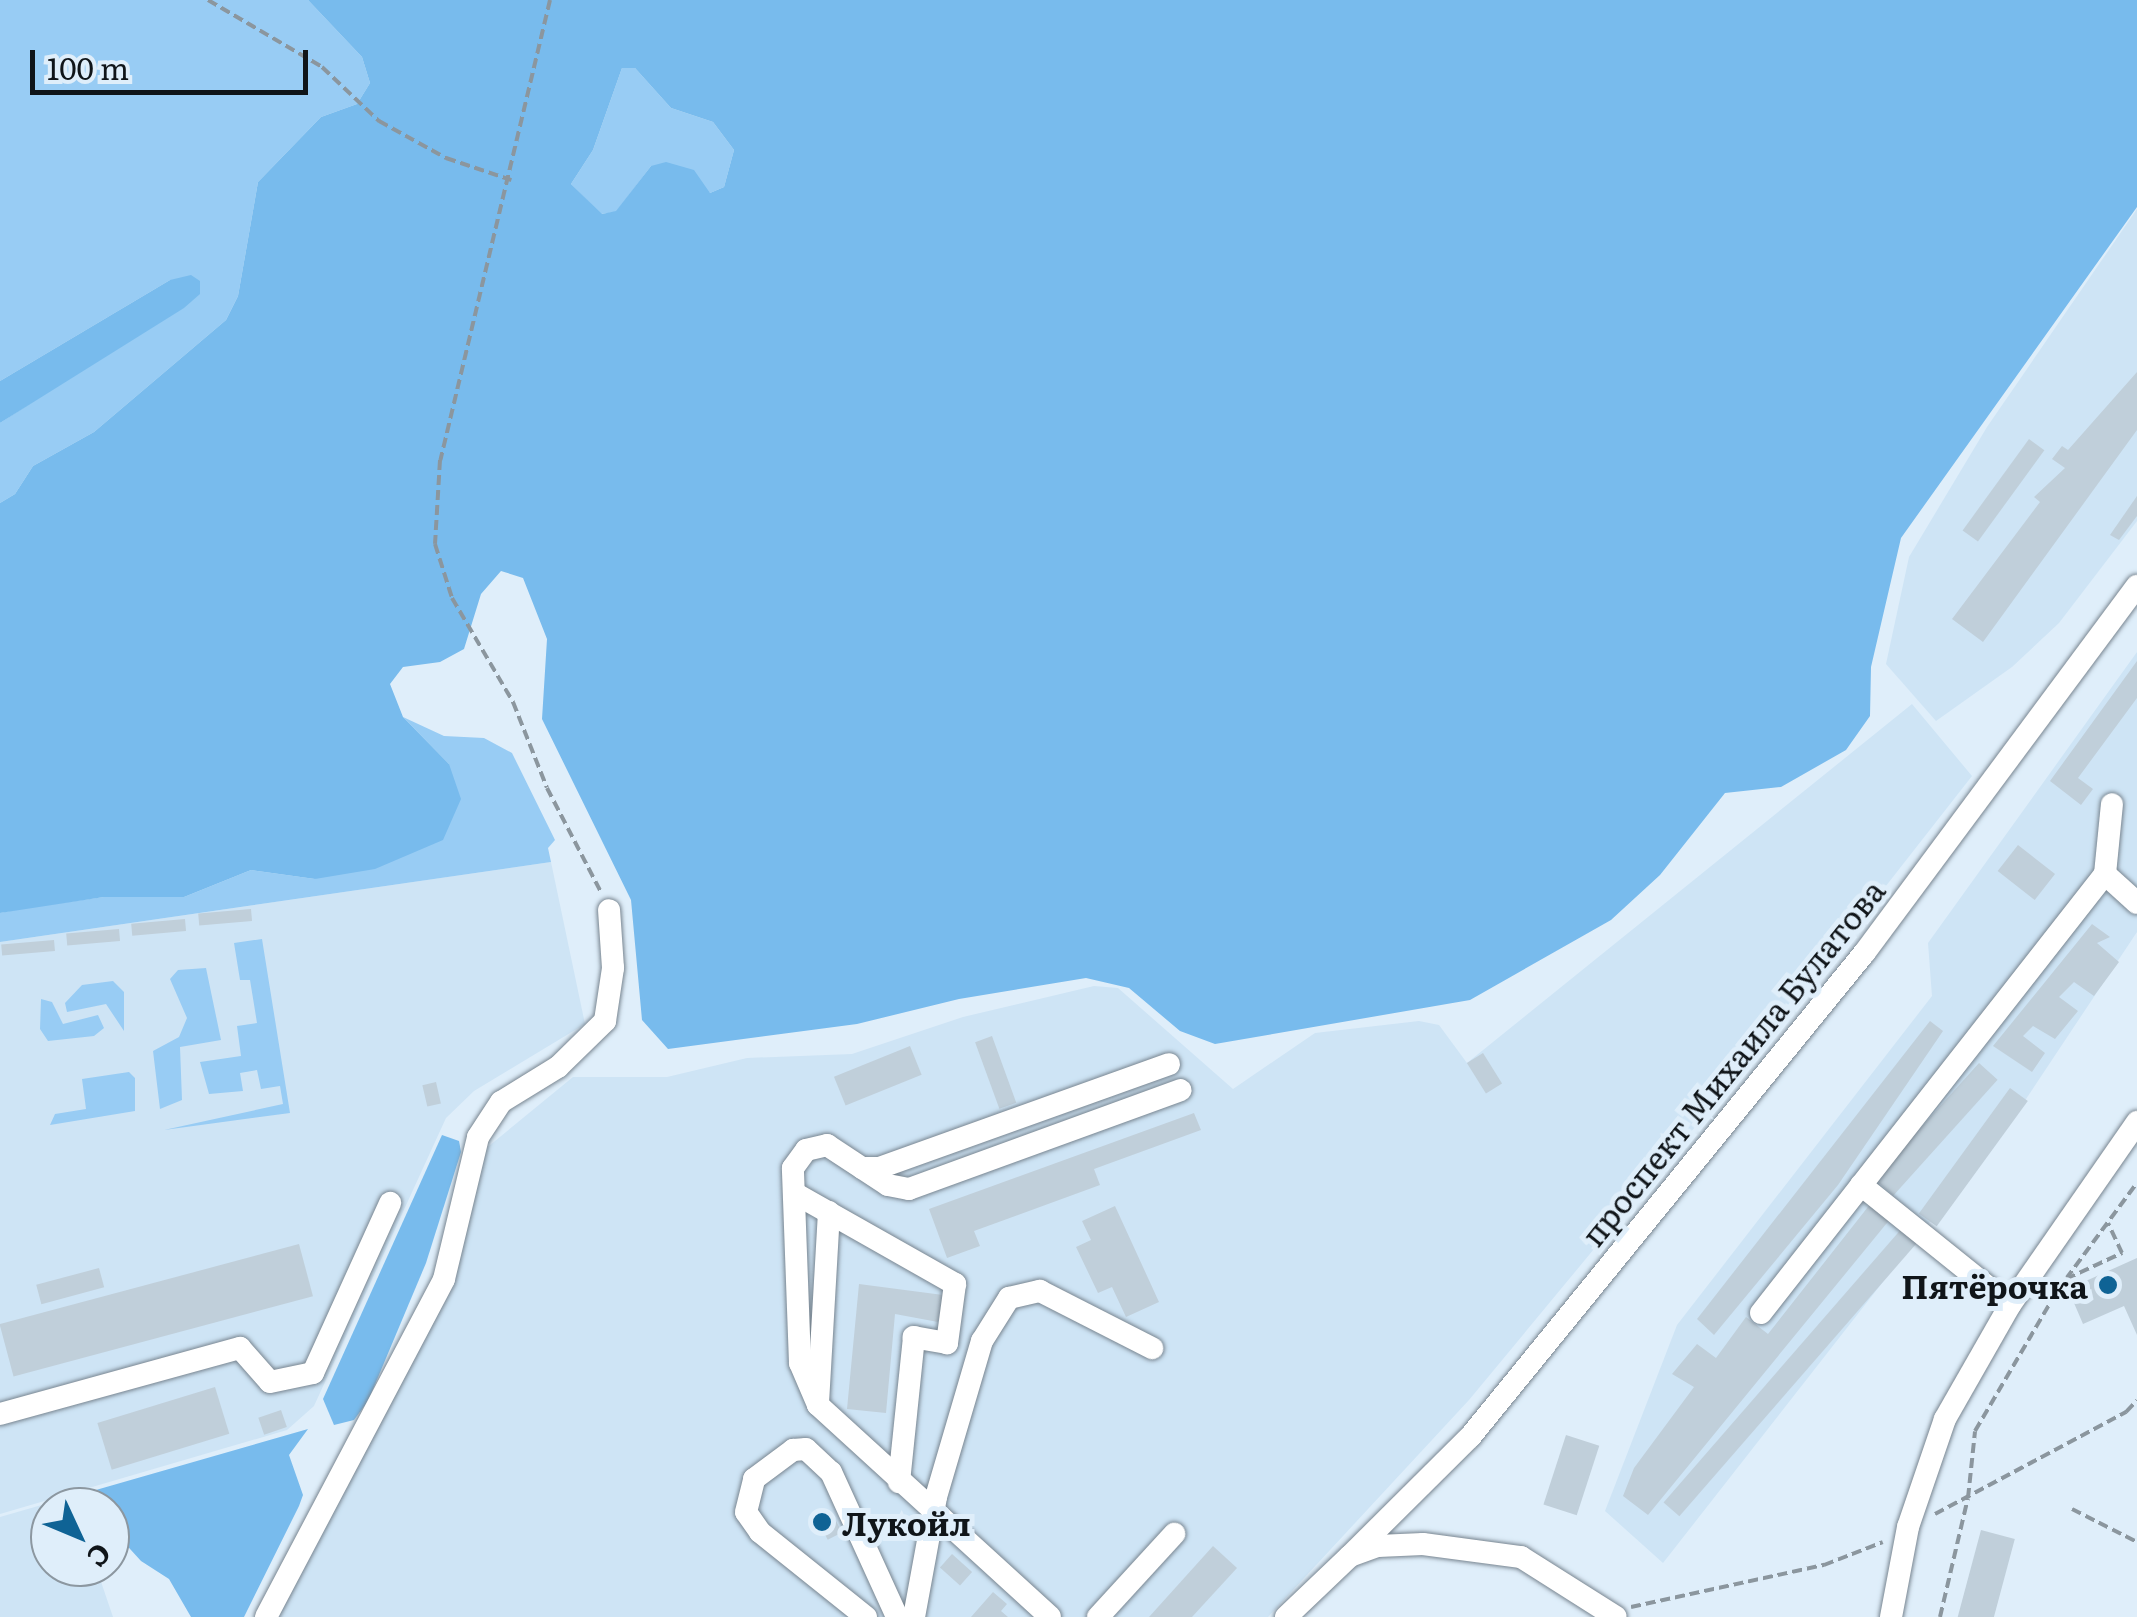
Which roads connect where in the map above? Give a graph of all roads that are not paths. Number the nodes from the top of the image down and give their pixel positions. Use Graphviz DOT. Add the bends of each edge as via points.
graph roads {
  1 [pos="2137,586"];
  2 [pos="2112,804"];
  3 [pos="2105,874"];
  4 [pos="2137,902"];
  5 [pos="609,910"];
  6 [pos="1169,1064"];
  7 [pos="1181,1090"];
  8 [pos="2137,1122"];
  9 [pos="862,1168"];
  10 [pos="1861,1185"];
  11 [pos="796,1194"];
  12 [pos="390,1203"];
  13 [pos="829,1212"];
  14 [pos="2010,1305"];
  15 [pos="1761,1313"];
  16 [pos="1152,1348"];
  17 [pos="818,1406"];
  18 [pos="0,1414"];
  19 [pos="900,1482"];
  20 [pos="933,1512"];
  21 [pos="1174,1534"];
  22 [pos="1350,1556"];
  23 [pos="1612,1614"];
  24 [pos="266,1617"];
  25 [pos="866,1617"];
  26 [pos="898,1617"];
  27 [pos="914,1617"];
  28 [pos="1050,1617"];
  29 [pos="1098,1617"];
  30 [pos="1286,1617"];
  31 [pos="1891,1617"];
  1 -- 22 [label="street, проспект Михаила Булатова" via="1866,952 1470,1437"];
  2 -- 3 [label="street"];
  3 -- 4 [label="street"];
  3 -- 10 [label="street"];
  5 -- 24 [label="street" via="613,968 606,1021 558,1067 501,1102 478,1137 444,1279"];
  6 -- 9 [label="street" via="879,1168"];
  7 -- 9 [label="street" via="909,1189"];
  8 -- 14 [label="street"];
  9 -- 11 [label="street" via="827,1146 806,1150 794,1168"];
  10 -- 14 [label="street"];
  10 -- 15 [label="street"];
  11 -- 13 [label="street"];
  11 -- 17 [label="street" via="800,1363"];
  12 -- 18 [label="street" via="313,1373 270,1382 240,1348"];
  13 -- 17 [label="street"];
  13 -- 19 [label="street" via="956,1289 947,1343 914,1338"];
  14 -- 31 [label="street" via="1945,1419 1908,1527"];
  16 -- 20 [label="street" via="1040,1292 1009,1298 982,1341"];
  17 -- 19 [label="street"];
  19 -- 20 [label="street"];
  20 -- 27 [label="street"];
  20 -- 28 [label="street"];
  21 -- 29 [label="street"];
  22 -- 23 [label="street" via="1400,1544 1500,1551 1548,1568"];
  22 -- 30 [label="street, проспект Михаила Булатова"];
  25 -- 26 [label="street" via="760,1532 746,1512 754,1479 793,1450 806,1449 830,1472"];
}
